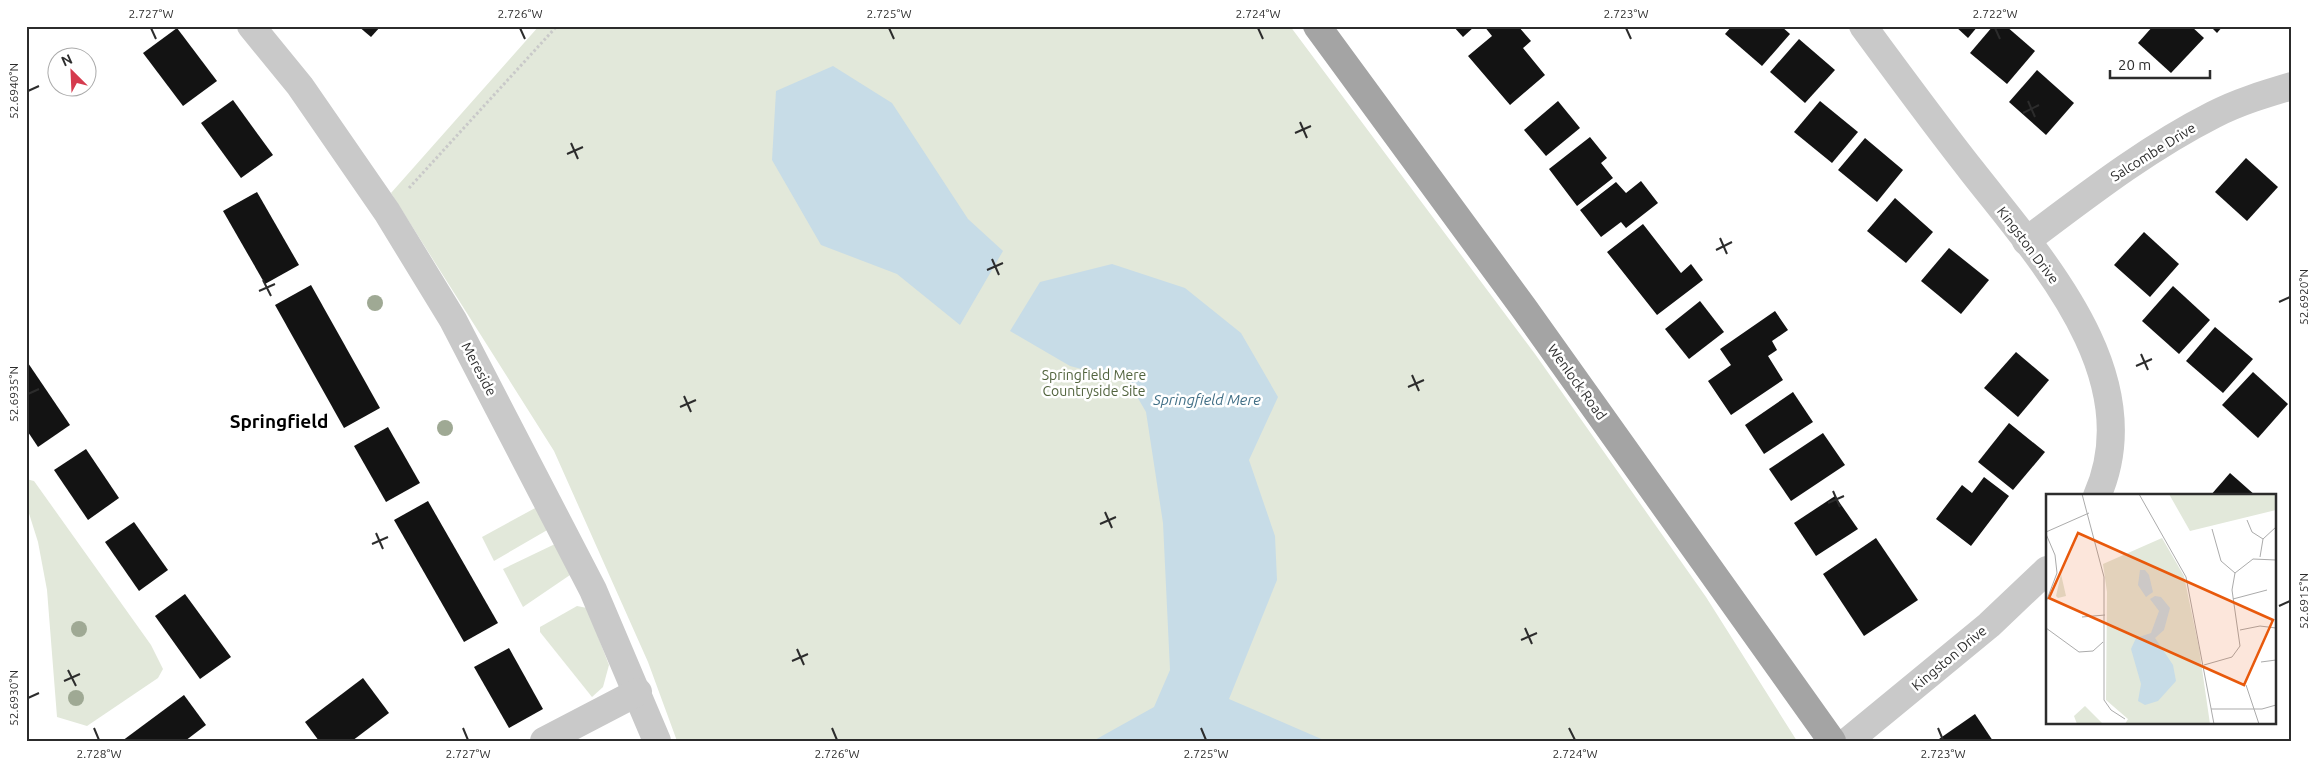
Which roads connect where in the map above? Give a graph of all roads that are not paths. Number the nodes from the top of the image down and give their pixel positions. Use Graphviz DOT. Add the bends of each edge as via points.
graph roads {
  1 [pos="251,26"];
  2 [pos="1317,26"];
  3 [pos="1863,26"];
  4 [pos="2292,86"];
  5 [pos="2026,241"];
  6 [pos="2098,494"];
  7 [pos="2046,571"];
  8 [pos="638,692"];
  9 [pos="544,741"];
  10 [pos="657,741"];
  11 [pos="1832,741"];
  12 [pos="1848,741"];
  1 -- 8 [label="street, Mereside" via="300,86 387,212 453,320 593,590"];
  2 -- 11 [label="main road, Wenlock Road" via="1523,307"];
  3 -- 5 [label="street, Kingston Drive"];
  4 -- 5 [label="street, Salcombe Drive" via="2214,115 2186,131 2122,171"];
  5 -- 6 [label="street, Kingston Drive" via="2083,324 2099,363 2110,433 2108,458"];
  7 -- 12 [label="street, Kingston Drive" via="1975,637"];
  8 -- 9 [label="street"];
  8 -- 10 [label="street, Mereside"];
}
